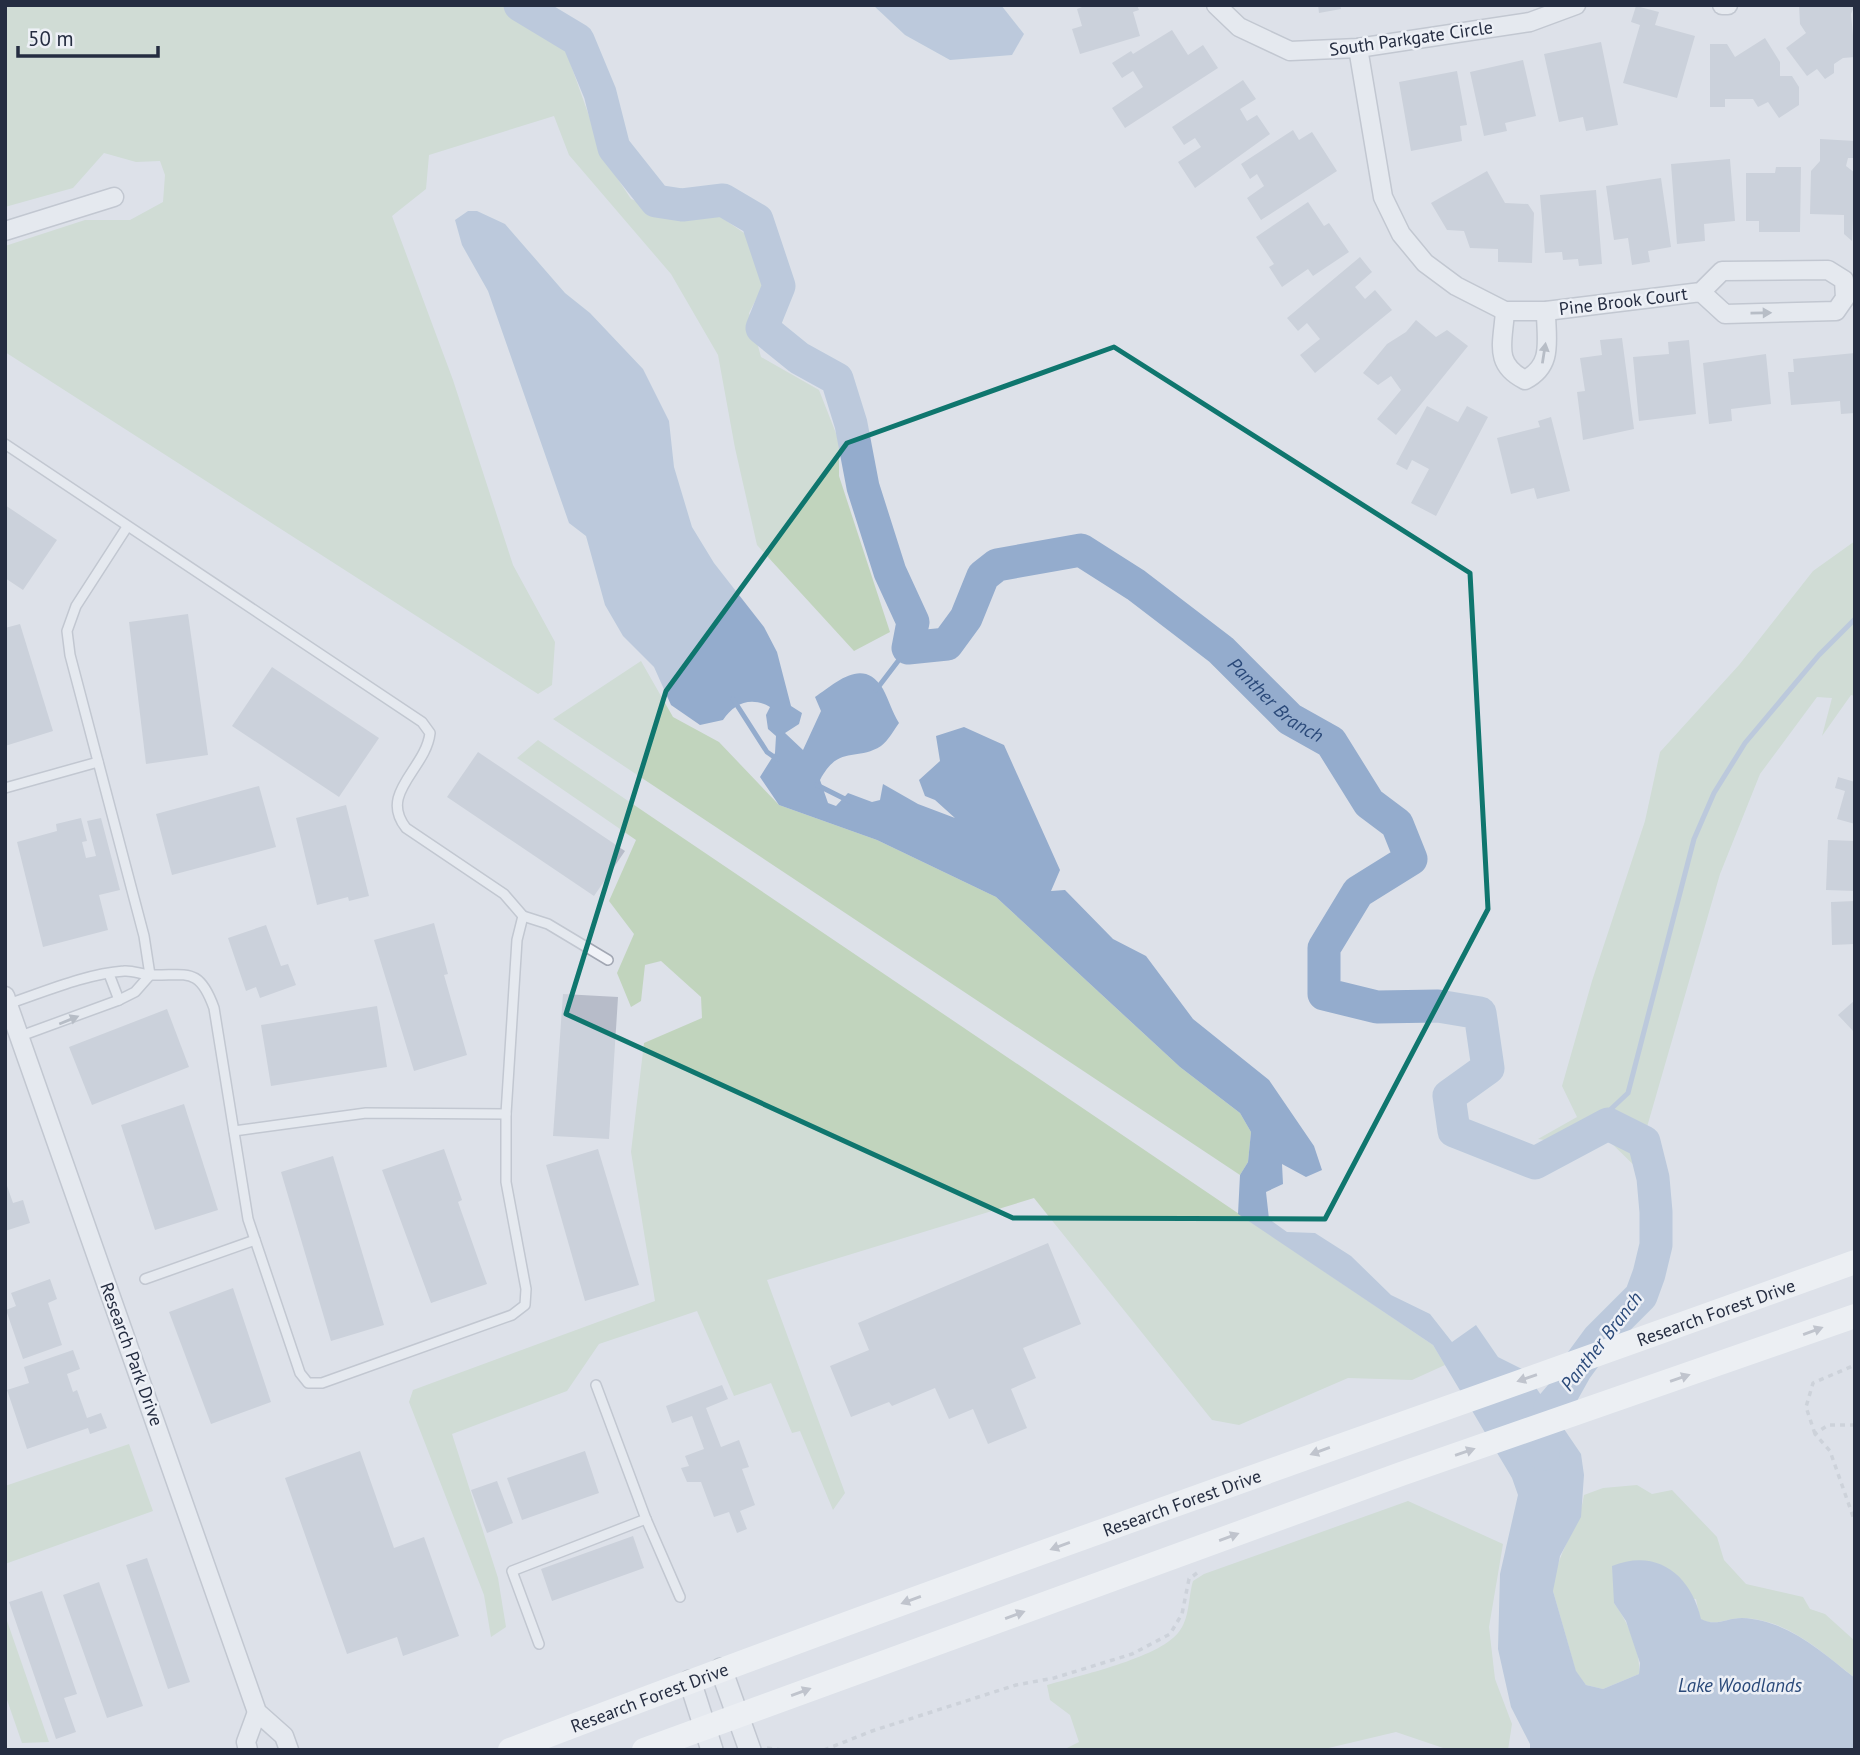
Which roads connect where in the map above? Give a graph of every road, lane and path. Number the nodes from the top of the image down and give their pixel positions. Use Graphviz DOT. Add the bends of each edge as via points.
graph roads {
  1 [pos="1216,5"];
  2 [pos="1576,5"];
  3 [pos="1722,5"];
  4 [pos="1728,5"];
  5 [pos="1357,48"];
  6 [pos="114,197"];
  7 [pos="5,231"];
  8 [pos="1701,292"];
  9 [pos="1505,311"];
  10 [pos="1546,311"];
  11 [pos="5,444"];
  12 [pos="127,527"];
  13 [pos="98,762"];
  14 [pos="5,788"];
  15 [pos="523,916"];
  16 [pos="608,960"];
  17 [pos="109,974"];
  18 [pos="150,975"];
  19 [pos="119,1000"];
  20 [pos="6,1002"];
  21 [pos="12,1039"];
  22 [pos="506,1114"];
  23 [pos="234,1131"];
  24 [pos="255,1240"];
  25 [pos="1855,1262"];
  26 [pos="145,1279"];
  27 [pos="1855,1316"];
  28 [pos="1855,1365"];
  29 [pos="596,1385"];
  30 [pos="1855,1425"];
  31 [pos="1815,1434"];
  32 [pos="646,1520"];
  33 [pos="1855,1522"];
  34 [pos="1197,1572"];
  35 [pos="680,1597"];
  36 [pos="539,1644"];
  37 [pos="721,1669"];
  38 [pos="690,1681"];
  39 [pos="257,1712"];
  40 [pos="737,1716"];
  41 [pos="708,1739"];
  42 [pos="760,1749"];
  43 [pos="248,1750"];
  44 [pos="289,1750"];
  45 [pos="510,1750"];
  46 [pos="644,1750"];
  47 [pos="782,1750"];
  48 [pos="824,1750"];
  1 -- 5 [label="street, South Parkgate Circle" via="1238,27 1290,51"];
  2 -- 5 [label="street, South Parkgate Circle" via="1530,22"];
  3 -- 4 [label="street"];
  5 -- 9 [label="street, Pine Brook Court" via="1383,197 1401,234 1425,263 1456,286"];
  6 -- 7 [label="street"];
  8 -- 8 [label="street, Pine Brook Court, one-way" via="1725,314 1836,311 1845,298 1844,280 1828,270 1722,271"];
  8 -- 10 [label="street, Pine Brook Court"];
  9 -- 10 [label="street, Pine Brook Court"];
  9 -- 10 [label="street, Pine Brook Court, one-way" via="1502,358 1508,371 1525,380 1539,373 1546,356"];
  11 -- 12 [label="lane"];
  12 -- 13 [label="lane" via="76,606 67,631"];
  12 -- 15 [label="lane" via="422,722 430,733 428,748 398,792 398,817 406,828 505,894"];
  13 -- 14 [label="lane"];
  13 -- 18 [label="lane"];
  15 -- 16 [label="lane" via="548,924"];
  15 -- 22 [label="lane" via="517,940"];
  17 -- 18 [label="lane" via="126,970"];
  17 -- 19 [label="lane"];
  17 -- 20 [label="lane"];
  18 -- 19 [label="lane" via="135,992"];
  18 -- 23 [label="lane" via="179,972 195,978 208,991"];
  21 -- 19 [label="lane, one-way"];
  20 -- 21 [label="street, Research Park Drive"];
  21 -- 39 [label="street, Research Park Drive"];
  22 -- 23 [label="lane" via="366,1113"];
  22 -- 24 [label="lane" via="506,1182 526,1289 525,1305 512,1315 322,1383 307,1383"];
  23 -- 24 [label="lane"];
  24 -- 26 [label="lane"];
  25 -- 37 [label="main road, Research Forest Drive, one-way"];
  40 -- 27 [label="main road, one-way" via="1401,1474"];
  28 -- 31 [label="path" via="1813,1383 1806,1407"];
  29 -- 32 [label="lane"];
  30 -- 31 [label="path" via="1828,1425"];
  31 -- 33 [label="path" via="1830,1451"];
  32 -- 35 [label="lane"];
  32 -- 36 [label="lane" via="512,1571"];
  34 -- 48 [label="path" via="1189,1579 1182,1614 1170,1634 1132,1654 1016,1685"];
  37 -- 38 [label="main road, Research Forest Drive"];
  37 -- 40 [label="street"];
  38 -- 41 [label="street"];
  38 -- 45 [label="main road, Research Forest Drive"];
  39 -- 43 [label="street" via="246,1742"];
  39 -- 44 [label="street, Research Park Drive" via="284,1736"];
  40 -- 41 [label="main road"];
  40 -- 42 [label="street"];
  41 -- 46 [label="main road"];
  42 -- 47 [label="path"];
}
